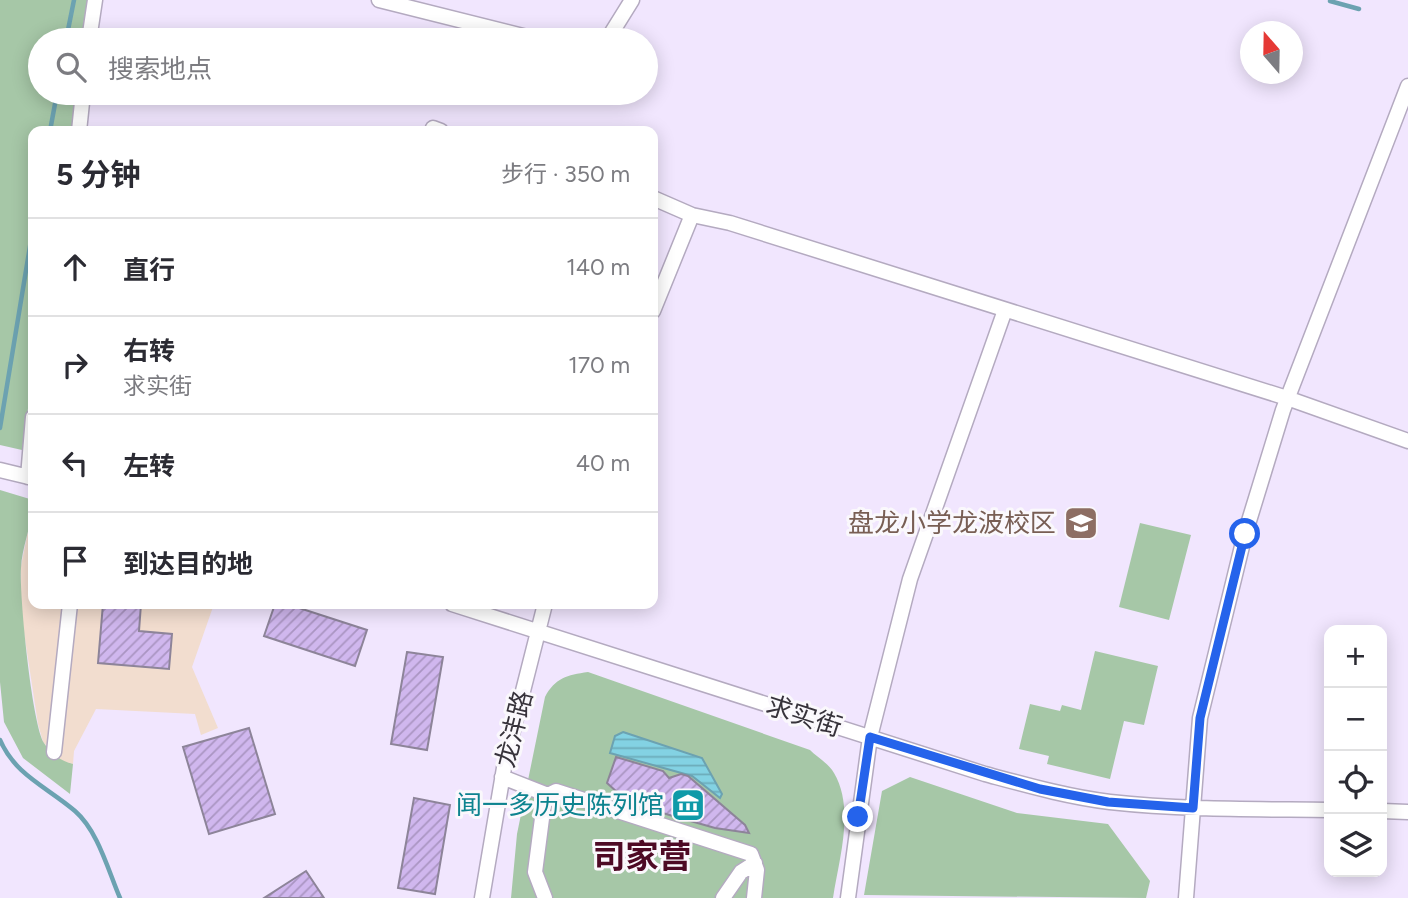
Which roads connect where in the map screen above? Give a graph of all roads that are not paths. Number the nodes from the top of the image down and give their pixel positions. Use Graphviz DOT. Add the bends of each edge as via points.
graph roads {
  1 [pos="95,0"];
  2 [pos="379,0"];
  3 [pos="632,0"];
  4 [pos="91,28"];
  5 [pos="490,28"];
  6 [pos="615,28"];
  7 [pos="1408,86"];
  8 [pos="82,105"];
  9 [pos="80,126"];
  10 [pos="658,200"];
  11 [pos="692,215"];
  12 [pos="658,299"];
  13 [pos="1005,310"];
  14 [pos="1287,398"];
  15 [pos="1408,441"];
  16 [pos="0,470"];
  17 [pos="26,476"];
  18 [pos="68,609"];
  19 [pos="468,609"];
  20 [pos="544,609"];
  21 [pos="539,631"];
  22 [pos="870,737"];
  23 [pos="54,752"];
  24 [pos="502,777"];
  25 [pos="548,795"];
  26 [pos="1193,808"];
  27 [pos="1324,810"];
  28 [pos="1387,811"];
  29 [pos="1408,812"];
  30 [pos="755,863"];
  31 [pos="482,898"];
  32 [pos="545,898"];
  33 [pos="723,898"];
  34 [pos="754,898"];
  35 [pos="848,898"];
  36 [pos="1186,898"];
  1 -- 4 [label="street"];
  2 -- 5 [label="street"];
  3 -- 6 [label="street"];
  7 -- 14 [label="street"];
  8 -- 9 [label="street"];
  10 -- 11 [label="street"];
  11 -- 12 [label="street"];
  11 -- 13 [label="street" via="730,222"];
  13 -- 14 [label="street"];
  13 -- 22 [label="street" via="910,579"];
  14 -- 15 [label="street"];
  14 -- 26 [label="street" via="1213,657 1200,718"];
  16 -- 17 [label="street"];
  18 -- 23 [label="street"];
  19 -- 21 [label="street, 求实街"];
  20 -- 21 [label="street, 龙沣路"];
  21 -- 22 [label="street, 求实街"];
  21 -- 24 [label="street, 龙沣路"];
  22 -- 26 [label="street, 求实街" via="1040,789 1108,802"];
  22 -- 35 [label="street"];
  24 -- 25 [label="street"];
  24 -- 31 [label="street, 龙沣路"];
  25 -- 30 [label="street" via="556,791 751,854"];
  25 -- 32 [label="street" via="535,872"];
  26 -- 27 [label="street, 求实街"];
  26 -- 36 [label="street"];
  28 -- 29 [label="street"];
  30 -- 33 [label="street" via="741,873"];
  30 -- 34 [label="street"];
}
